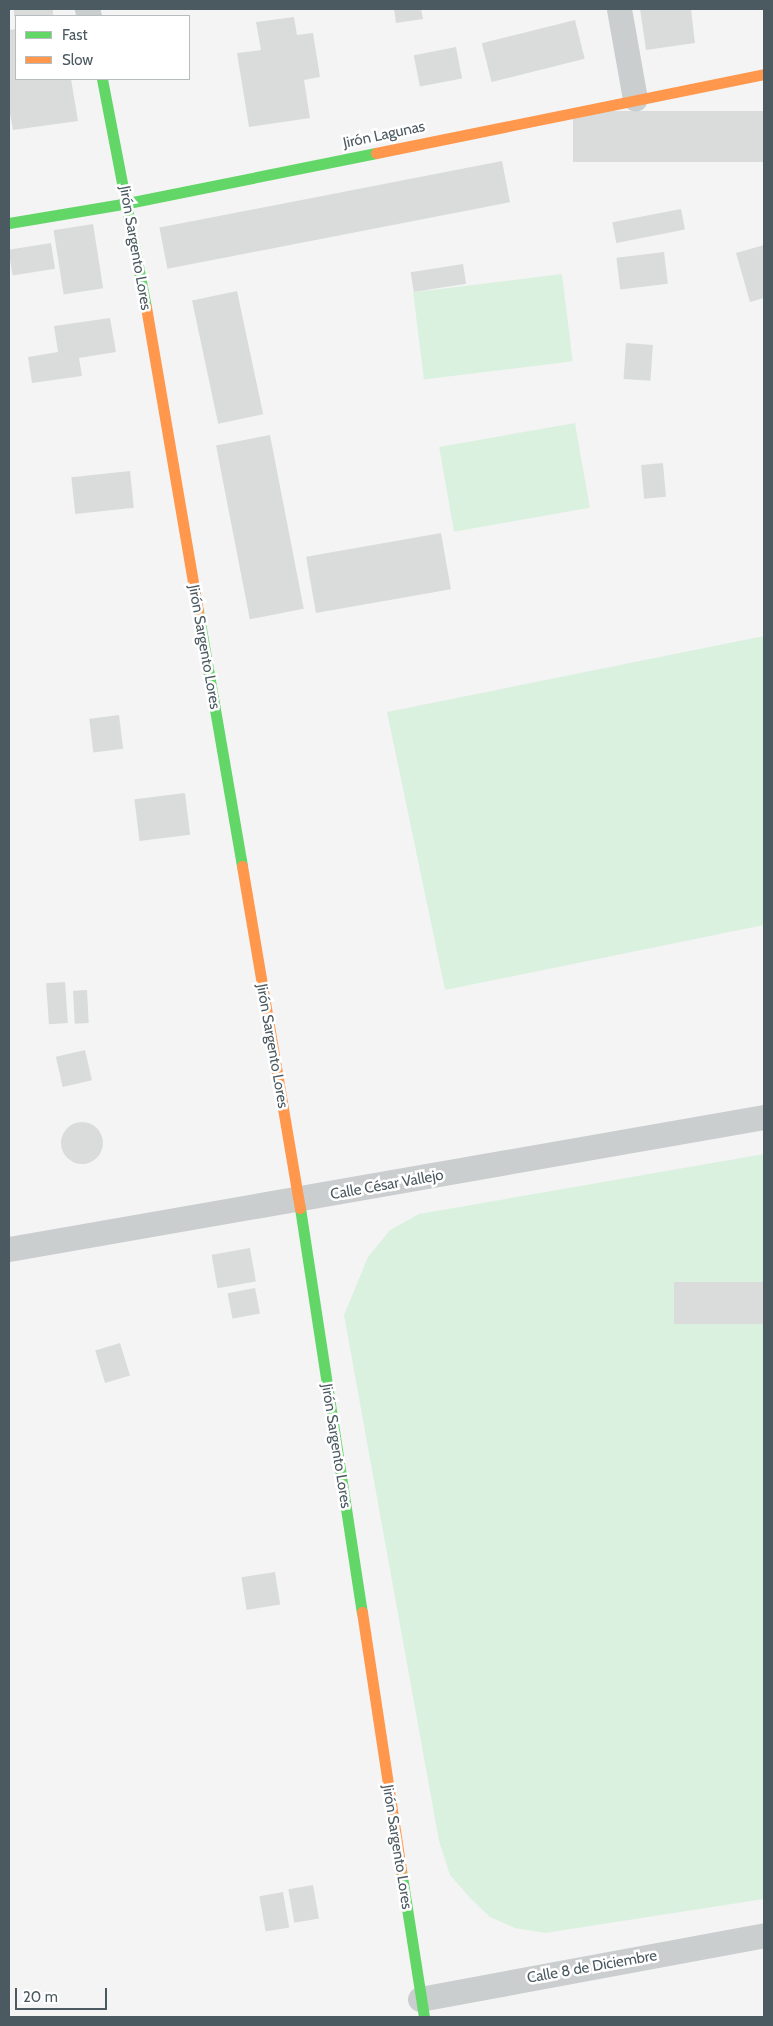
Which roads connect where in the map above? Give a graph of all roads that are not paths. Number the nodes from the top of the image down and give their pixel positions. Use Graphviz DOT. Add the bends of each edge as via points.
graph roads {
  1 [pos="619,9"];
  2 [pos="764,74"];
  3 [pos="102,80"];
  4 [pos="635,99"];
  5 [pos="128,203"];
  6 [pos="9,223"];
  7 [pos="764,1117"];
  8 [pos="299,1200"];
  9 [pos="9,1249"];
  10 [pos="764,1936"];
  11 [pos="422,2008"];
  1 -- 4 [label="street"];
  2 -- 4 [label="street, Jirón Lagunas"];
  3 -- 5 [label="street, Jirón Sargento Lores"];
  4 -- 5 [label="street, Jirón Lagunas"];
  5 -- 6 [label="street, Jirón Lagunas"];
  5 -- 8 [label="street, Jirón Sargento Lores"];
  7 -- 8 [label="street, Calle César Vallejo"];
  8 -- 9 [label="street, Calle César Vallejo"];
  8 -- 11 [label="street, Jirón Sargento Lores"];
  10 -- 11 [label="street, Calle 8 de Diciembre"];
}
